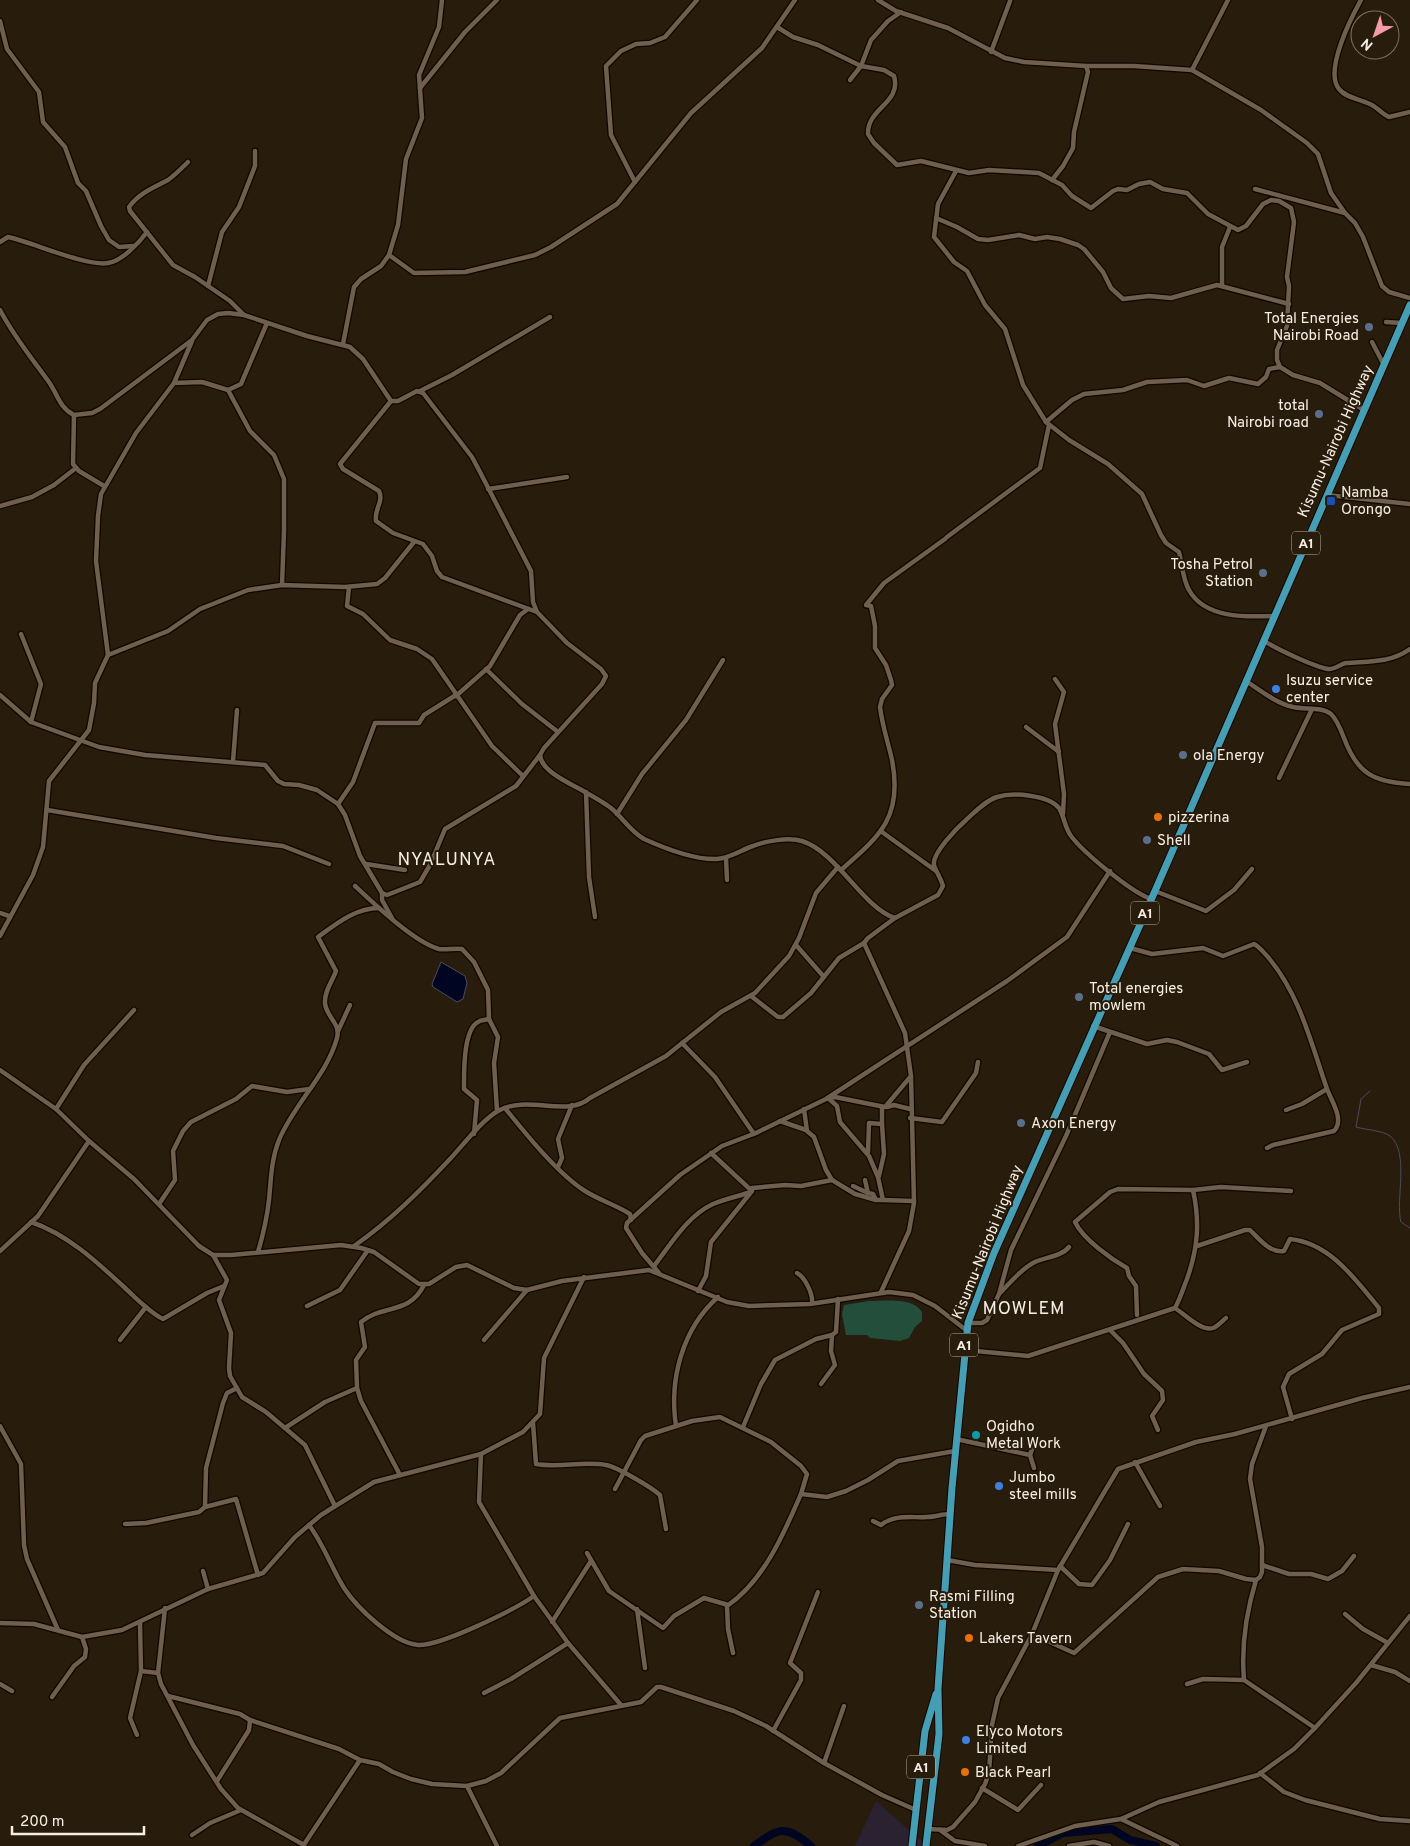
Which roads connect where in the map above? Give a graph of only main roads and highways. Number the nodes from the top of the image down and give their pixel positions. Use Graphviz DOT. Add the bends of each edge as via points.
graph roads {
  1 [pos="1410,305"];
  2 [pos="1195,798"];
  3 [pos="1093,1026"];
  4 [pos="938,1689"];
  5 [pos="924,1738"];
  6 [pos="938,1740"];
  7 [pos="912,1846"];
  8 [pos="926,1846"];
  1 -- 2 [label="highway, Kisumu-Nairobi Highway / A1"];
  2 -- 3 [label="highway, A1 / A1"];
  3 -- 4 [label="highway, Kisumu-Nairobi Highway / A1" via="994,1253 967,1327"];
  4 -- 5 [label="highway, A1"];
  4 -- 6 [label="highway, A1"];
  5 -- 6 [label="highway"];
  5 -- 7 [label="highway, A1"];
  6 -- 8 [label="highway, A1"];
}
